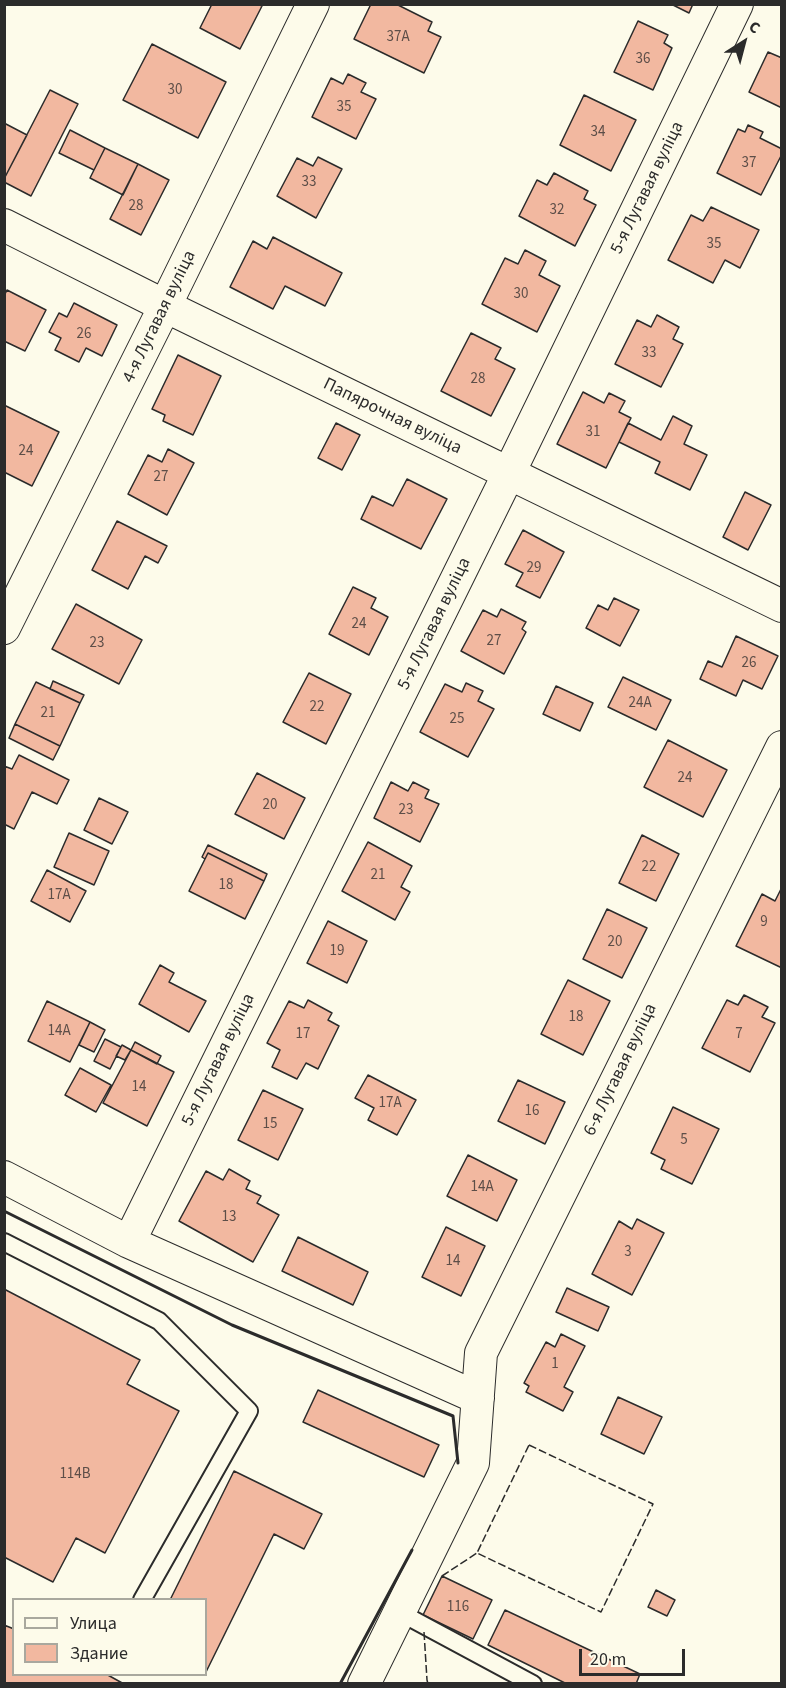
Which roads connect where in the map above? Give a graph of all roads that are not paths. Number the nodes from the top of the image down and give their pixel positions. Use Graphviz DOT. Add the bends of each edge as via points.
graph roads {
  1 [pos="313,4"];
  2 [pos="737,4"];
  3 [pos="4,225"];
  4 [pos="165,306"];
  5 [pos="509,473"];
  6 [pos="782,606"];
  7 [pos="4,628"];
  8 [pos="782,747"];
  9 [pos="4,1177"];
  10 [pos="4,1242"];
  11 [pos="129,1242"];
  12 [pos="478,1398"];
  13 [pos="143,1598"];
  14 [pos="399,1612"];
  15 [pos="364,1683"];
  16 [pos="533,1683"];
  1 -- 4 [label="street, 4-я Лугавая вуліца"];
  2 -- 5 [label="street, 5-я Лугавая вуліца"];
  3 -- 4 [label="street, Папярочная вуліца"];
  4 -- 5 [label="street, Папярочная вуліца"];
  4 -- 7 [label="street, 4-я Лугавая вуліца"];
  5 -- 6 [label="street, Папярочная вуліца"];
  5 -- 11 [label="street, 5-я Лугавая вуліца"];
  8 -- 12 [label="street, 6-я Лугавая вуліца" via="481,1353"];
  9 -- 11 [label="street"];
  10 -- 13 [label="lane" via="159,1321 249,1411"];
  11 -- 12 [label="street"];
  12 -- 14 [label="street, 6-я Лугавая вуліца" via="473,1463"];
  14 -- 15 [label="street, 6-я Лугавая вуліца"];
  14 -- 16 [label="lane"];
}
